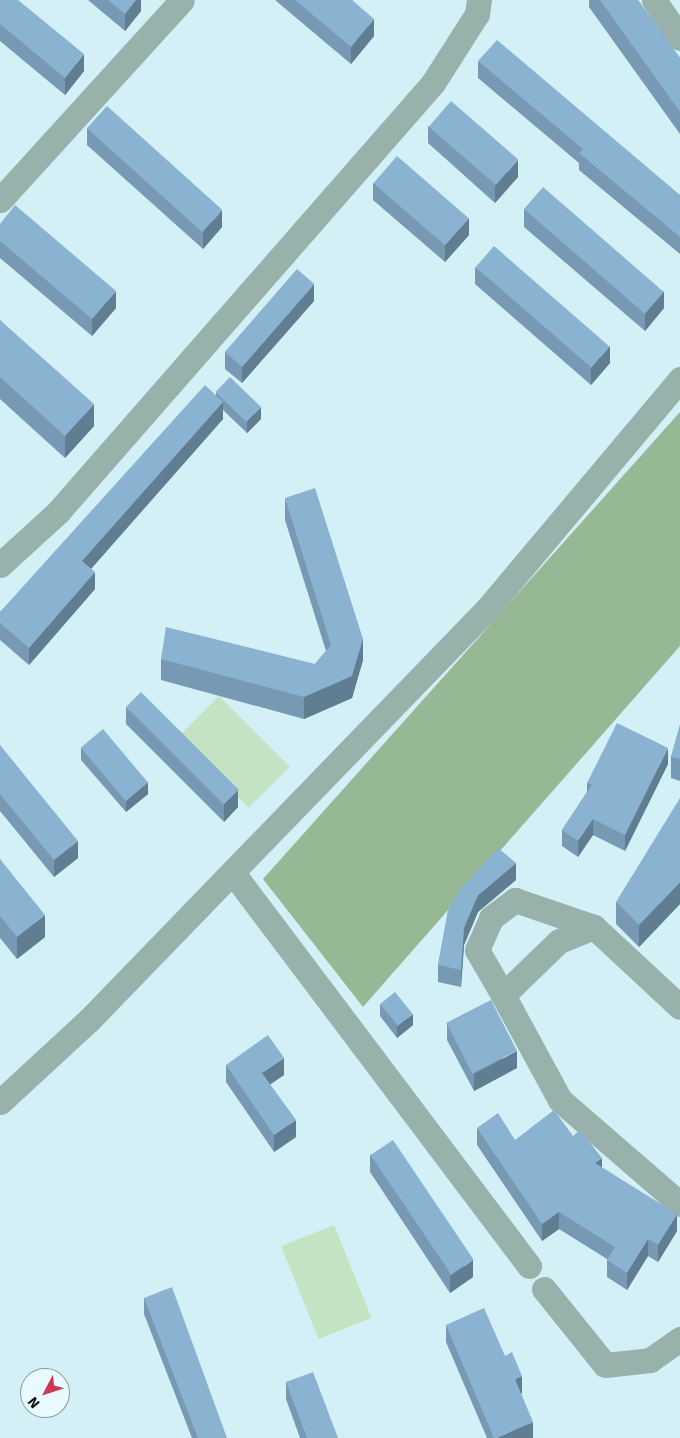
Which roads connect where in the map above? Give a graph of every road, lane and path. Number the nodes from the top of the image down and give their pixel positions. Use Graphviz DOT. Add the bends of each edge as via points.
graph roads {
  1 [pos="182,0"];
  2 [pos="478,0"];
  3 [pos="654,0"];
  4 [pos="680,38"];
  5 [pos="0,200"];
  6 [pos="680,379"];
  7 [pos="0,565"];
  8 [pos="233,873"];
  9 [pos="594,927"];
  10 [pos="503,995"];
  11 [pos="680,1007"];
  12 [pos="0,1102"];
  13 [pos="680,1204"];
  14 [pos="529,1266"];
  15 [pos="544,1289"];
  16 [pos="680,1339"];
  1 -- 5 [label="lane"];
  2 -- 7 [label="lane" via="477,14 433,83 58,512"];
  3 -- 4 [label="lane"];
  6 -- 8 [label="lane" via="488,608"];
  8 -- 12 [label="lane" via="88,1020"];
  8 -- 14 [label="lane"];
  9 -- 10 [label="lane" via="559,940"];
  9 -- 10 [label="lane" via="515,900 491,918 477,950"];
  9 -- 11 [label="lane"];
  10 -- 13 [label="lane" via="560,1100"];
  15 -- 16 [label="lane" via="604,1365 650,1360"];
}
